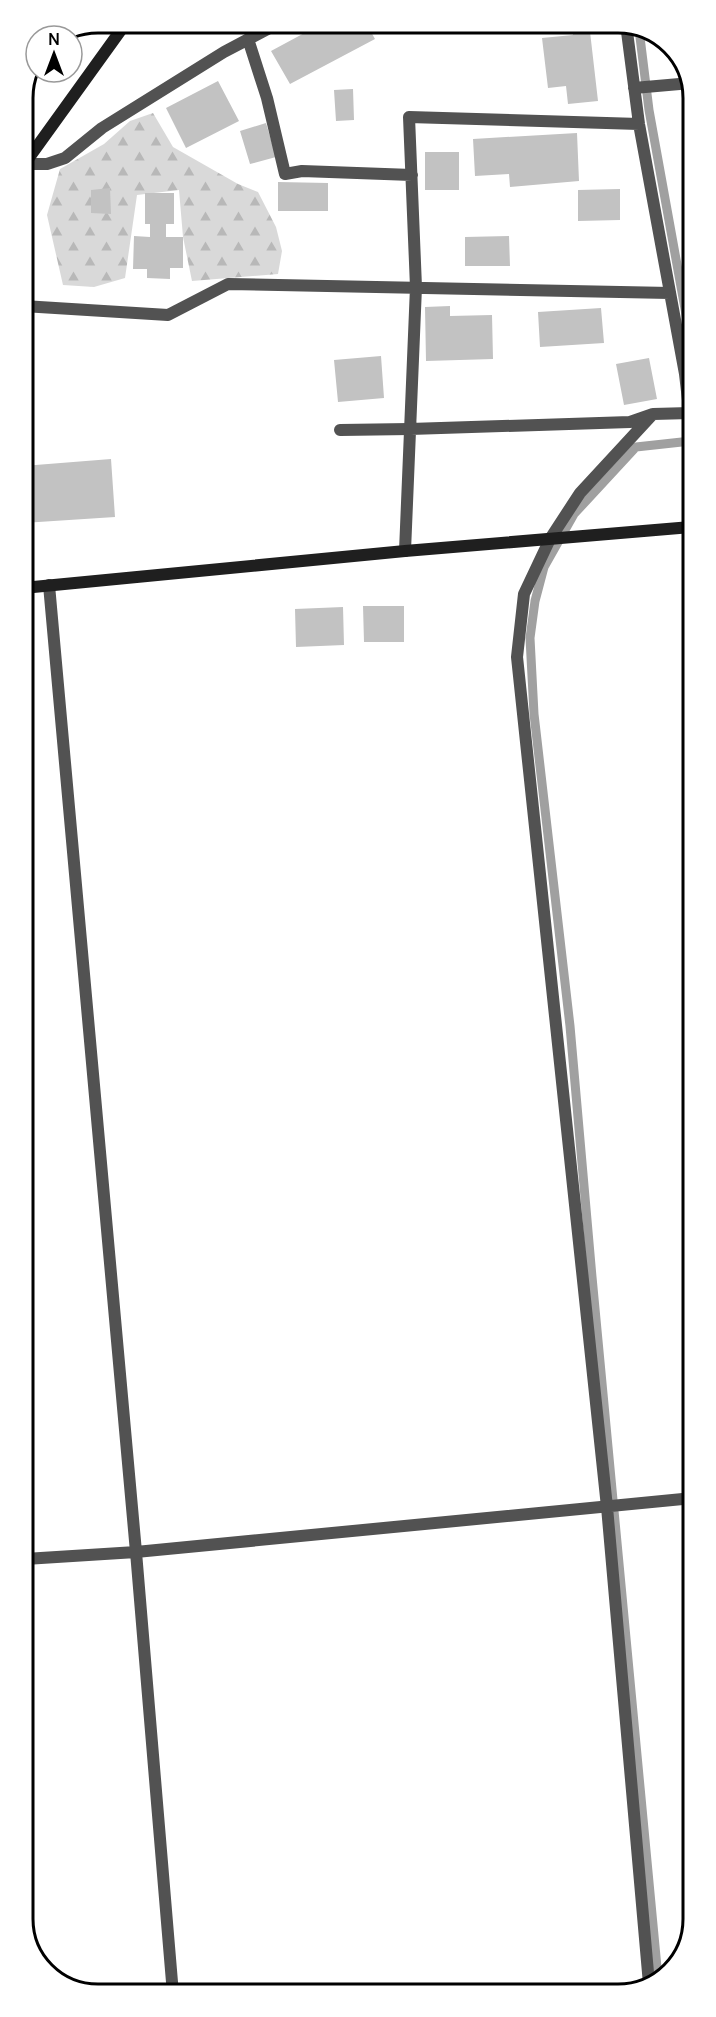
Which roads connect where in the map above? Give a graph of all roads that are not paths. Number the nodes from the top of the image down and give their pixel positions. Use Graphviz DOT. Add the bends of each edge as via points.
graph roads {
  1 [pos="118,33"];
  2 [pos="259,33"];
  3 [pos="627,34"];
  4 [pos="248,39"];
  5 [pos="681,84"];
  6 [pos="634,88"];
  7 [pos="639,124"];
  8 [pos="33,151"];
  9 [pos="33,165"];
  10 [pos="412,175"];
  11 [pos="416,287"];
  12 [pos="670,293"];
  13 [pos="33,307"];
  14 [pos="683,363"];
  15 [pos="683,413"];
  16 [pos="653,414"];
  17 [pos="410,429"];
  18 [pos="340,430"];
  19 [pos="683,528"];
  20 [pos="550,539"];
  21 [pos="405,551"];
  22 [pos="50,585"];
  23 [pos="33,587"];
  24 [pos="683,1499"];
  25 [pos="607,1507"];
  26 [pos="136,1552"];
  27 [pos="33,1558"];
  28 [pos="648,1976"];
  29 [pos="172,1984"];
  1 -- 8 [label="street"];
  2 -- 4 [label="street"];
  3 -- 6 [label="street"];
  4 -- 9 [label="street" via="102,128 65,158"];
  4 -- 10 [label="street" via="285,174 302,171"];
  5 -- 6 [label="street"];
  6 -- 7 [label="street"];
  7 -- 10 [label="street" via="409,117"];
  7 -- 12 [label="street"];
  10 -- 11 [label="street"];
  11 -- 12 [label="street"];
  11 -- 13 [label="street" via="228,284 168,315"];
  11 -- 17 [label="street"];
  12 -- 14 [label="street"];
  15 -- 16 [label="street"];
  16 -- 17 [label="street" via="630,422"];
  16 -- 20 [label="street" via="580,493"];
  17 -- 18 [label="street"];
  17 -- 21 [label="street"];
  19 -- 20 [label="street"];
  20 -- 21 [label="street"];
  20 -- 25 [label="street" via="524,594 517,657"];
  21 -- 22 [label="street"];
  22 -- 23 [label="street"];
  22 -- 26 [label="street"];
  24 -- 25 [label="street"];
  25 -- 26 [label="street"];
  25 -- 28 [label="street"];
  26 -- 27 [label="street"];
  26 -- 29 [label="street"];
}
